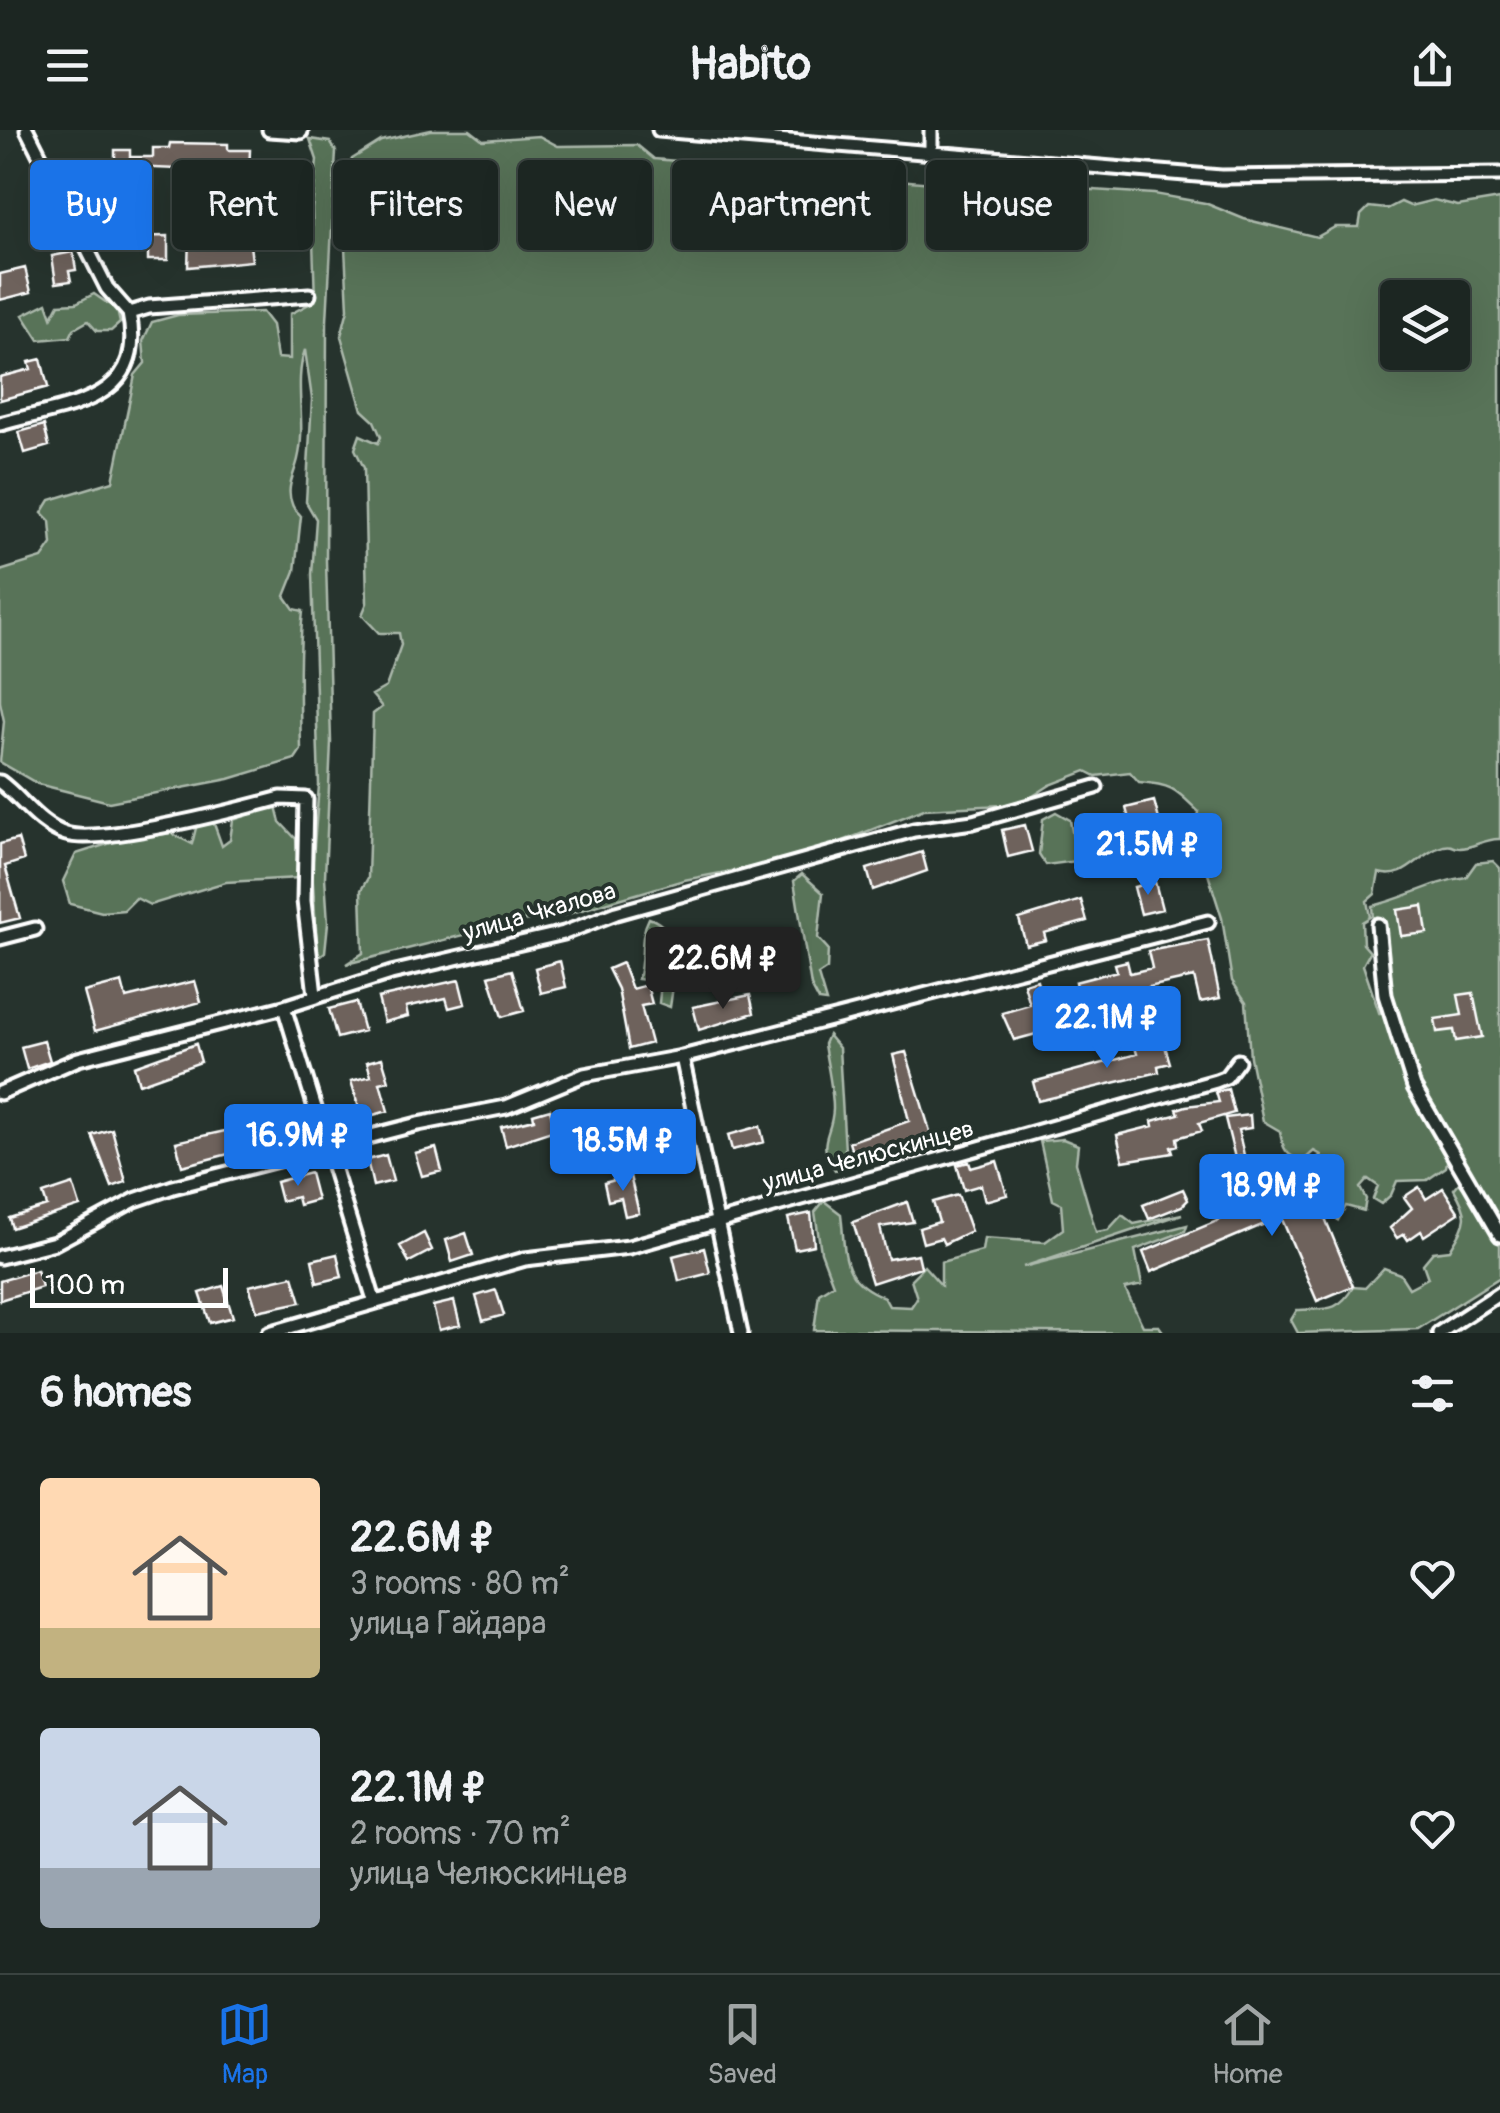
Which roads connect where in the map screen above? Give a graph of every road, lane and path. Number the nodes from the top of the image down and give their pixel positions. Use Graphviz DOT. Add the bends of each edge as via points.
graph roads {
  1 [pos="27,130"];
  2 [pos="269,130"];
  3 [pos="659,130"];
  4 [pos="932,130"];
  5 [pos="301,132"];
  6 [pos="931,153"];
  7 [pos="1500,174"];
  8 [pos="309,295"];
  9 [pos="129,313"];
  10 [pos="0,424"];
  11 [pos="0,782"];
  12 [pos="1096,788"];
  13 [pos="1208,922"];
  14 [pos="1378,925"];
  15 [pos="34,929"];
  16 [pos="0,938"];
  17 [pos="314,994"];
  18 [pos="284,1007"];
  19 [pos="682,1057"];
  20 [pos="1238,1060"];
  21 [pos="0,1093"];
  22 [pos="328,1148"];
  23 [pos="719,1220"];
  24 [pos="1500,1235"];
  25 [pos="0,1257"];
  26 [pos="1500,1293"];
  27 [pos="374,1300"];
  28 [pos="269,1333"];
  29 [pos="741,1333"];
  30 [pos="1439,1333"];
  1 -- 9 [label="street" via="108,288"];
  2 -- 5 [label="street"];
  3 -- 6 [label="street"];
  4 -- 6 [label="street"];
  6 -- 7 [label="street" via="1221,177"];
  8 -- 9 [label="street"];
  9 -- 10 [label="street" via="131,357 119,381 83,400"];
  11 -- 17 [label="street" via="26,800 38,820 68,835 109,835 281,798 306,799 304,901"];
  12 -- 17 [label="street, улица Чкалова" via="973,822 914,830 616,912 564,933"];
  13 -- 19 [label="street"];
  14 -- 24 [label="street" via="1385,995 1414,1087"];
  15 -- 16 [label="street"];
  17 -- 18 [label="street, улица Чкалова"];
  18 -- 21 [label="street, улица Чкалова" via="78,1059"];
  18 -- 22 [label="street"];
  19 -- 22 [label="street" via="584,1075 506,1107"];
  19 -- 23 [label="street"];
  20 -- 23 [label="street, улица Челюскинцев" via="1216,1081"];
  22 -- 25 [label="street" via="136,1200 55,1244"];
  22 -- 27 [label="street"];
  23 -- 27 [label="street, улица Челюскинцев"];
  23 -- 29 [label="street"];
  26 -- 30 [label="street"];
  27 -- 28 [label="street, улица Челюскинцев"];
}
